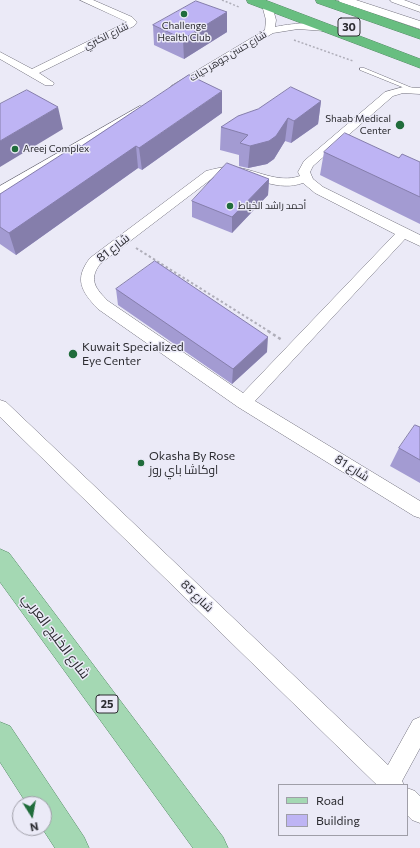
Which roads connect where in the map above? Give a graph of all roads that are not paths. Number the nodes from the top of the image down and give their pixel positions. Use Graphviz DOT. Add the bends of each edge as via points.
graph roads {
  1 [pos="85,0"];
  2 [pos="253,0"];
  3 [pos="322,0"];
  4 [pos="344,0"];
  5 [pos="395,0"];
  6 [pos="272,3"];
  7 [pos="419,8"];
  8 [pos="420,26"];
  9 [pos="325,28"];
  10 [pos="270,31"];
  11 [pos="420,35"];
  12 [pos="420,54"];
  13 [pos="0,55"];
  14 [pos="420,64"];
  15 [pos="362,69"];
  16 [pos="31,73"];
  17 [pos="49,83"];
  18 [pos="417,91"];
  19 [pos="162,95"];
  20 [pos="149,103"];
  21 [pos="306,178"];
  22 [pos="0,192"];
  23 [pos="403,233"];
  24 [pos="420,241"];
  25 [pos="244,402"];
  26 [pos="0,407"];
  27 [pos="420,510"];
  28 [pos="0,561"];
  29 [pos="420,728"];
  30 [pos="0,736"];
  31 [pos="392,783"];
  32 [pos="408,800"];
  33 [pos="420,812"];
  34 [pos="73,848"];
  35 [pos="212,848"];
  1 -- 16 [label="street, شارع الكنري" via="132,22"];
  2 -- 6 [label="highway"];
  3 -- 11 [label="highway, 30"];
  4 -- 8 [label="street"];
  5 -- 7 [label="street"];
  6 -- 9 [label="highway"];
  6 -- 10 [label="street, شارع حسن جوهر حيات"];
  6 -- 12 [label="highway, 30"];
  9 -- 10 [label="street, شارع حسن جوهر حيات" via="288,26"];
  9 -- 14 [label="highway"];
  10 -- 19 [label="street, شارع حسن جوهر حيات"];
  13 -- 16 [label="street"];
  15 -- 18 [label="lane"];
  16 -- 17 [label="street"];
  18 -- 21 [label="street" via="398,90 389,94 306,166"];
  20 -- 22 [label="street"];
  21 -- 23 [label="street" via="319,190"];
  21 -- 25 [label="street, شارع 81" via="288,183 244,172 210,174 95,261 86,276 90,290 103,305"];
  23 -- 24 [label="street"];
  23 -- 25 [label="street"];
  25 -- 27 [label="street, شارع 81"];
  26 -- 31 [label="street, شارع 85"];
  28 -- 35 [label="main road, شارع الخليج العربي / 25"];
  29 -- 31 [label="street"];
  30 -- 34 [label="main road"];
  32 -- 33 [label="street"];
}
